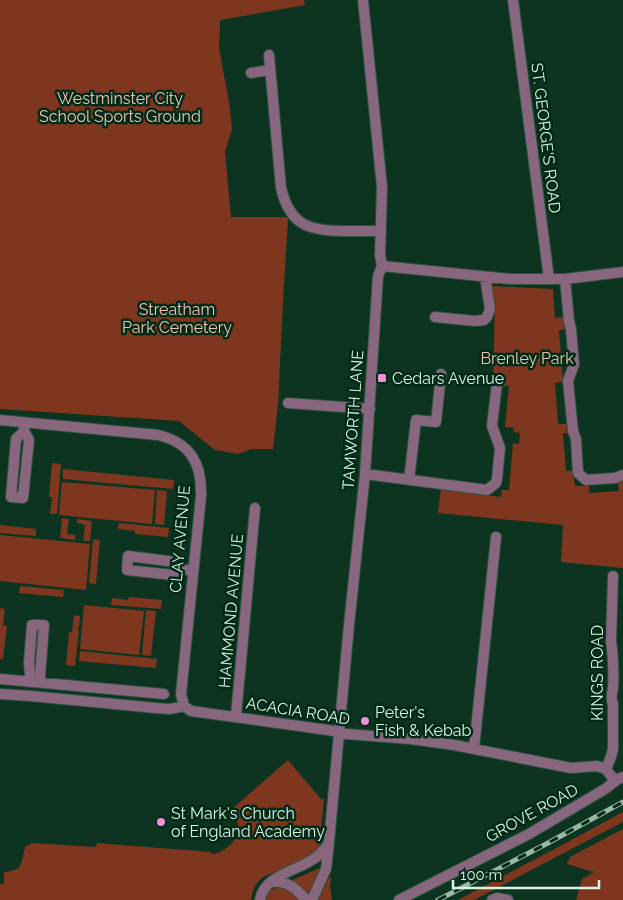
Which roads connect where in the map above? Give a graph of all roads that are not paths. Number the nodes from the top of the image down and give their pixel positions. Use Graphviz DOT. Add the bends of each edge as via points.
graph roads {
  1 [pos="362,0"];
  2 [pos="513,0"];
  3 [pos="269,55"];
  4 [pos="270,70"];
  5 [pos="252,72"];
  6 [pos="381,232"];
  7 [pos="382,266"];
  8 [pos="623,272"];
  9 [pos="485,277"];
  10 [pos="549,279"];
  11 [pos="565,279"];
  12 [pos="435,317"];
  13 [pos="441,374"];
  14 [pos="497,382"];
  15 [pos="288,404"];
  16 [pos="370,410"];
  17 [pos="0,420"];
  18 [pos="24,427"];
  19 [pos="365,474"];
  20 [pos="623,475"];
  21 [pos="409,480"];
  22 [pos="255,508"];
  23 [pos="496,537"];
  24 [pos="177,569"];
  25 [pos="193,570"];
  26 [pos="613,576"];
  27 [pos="623,649"];
  28 [pos="613,655"];
  29 [pos="0,679"];
  30 [pos="34,681"];
  31 [pos="0,694"];
  32 [pos="164,694"];
  33 [pos="31,696"];
  34 [pos="184,706"];
  35 [pos="236,716"];
  36 [pos="339,732"];
  37 [pos="474,748"];
  38 [pos="606,769"];
  39 [pos="619,779"];
  40 [pos="329,842"];
  41 [pos="271,882"];
  42 [pos="260,900"];
  43 [pos="306,900"];
  44 [pos="312,900"];
  45 [pos="399,900"];
  46 [pos="492,900"];
  47 [pos="508,900"];
  1 -- 6 [label="street, TAMWORTH LANE" via="381,178"];
  2 -- 10 [label="street, ST. GEORGE'S ROAD"];
  3 -- 4 [label="street"];
  4 -- 5 [label="street"];
  4 -- 6 [label="street" via="281,188 290,211 316,230"];
  6 -- 7 [label="street, TAMWORTH LANE"];
  7 -- 9 [label="street"];
  7 -- 16 [label="street, TAMWORTH LANE" via="378,276"];
  8 -- 11 [label="street"];
  9 -- 10 [label="street"];
  9 -- 12 [label="street" via="490,307 486,318 478,322"];
  10 -- 11 [label="street"];
  11 -- 20 [label="street" via="574,364 568,381 578,473 586,480"];
  13 -- 21 [label="street" via="436,422 416,420"];
  14 -- 21 [label="street" via="492,426 500,448 496,483 487,490"];
  15 -- 16 [label="street"];
  16 -- 19 [label="street, TAMWORTH LANE"];
  17 -- 18 [label="street, CLAY AVENUE"];
  18 -- 18 [label="street" via="16,439 10,497 23,498 29,440"];
  18 -- 25 [label="street, CLAY AVENUE" via="158,435 182,446 195,460 201,478"];
  19 -- 21 [label="street"];
  19 -- 36 [label="street, TAMWORTH LANE"];
  22 -- 35 [label="street, HAMMOND AVENUE"];
  23 -- 37 [label="street"];
  24 -- 25 [label="street"];
  25 -- 34 [label="street, CLAY AVENUE" via="181,694"];
  26 -- 28 [label="street, KINGS ROAD"];
  27 -- 28 [label="street"];
  28 -- 38 [label="street, KINGS ROAD" via="610,699 613,704 613,749"];
  29 -- 30 [label="street"];
  30 -- 32 [label="street"];
  30 -- 33 [label="street"];
  31 -- 33 [label="street, ACACIA ROAD"];
  33 -- 34 [label="street, ACACIA ROAD" via="170,709"];
  34 -- 35 [label="street, ACACIA ROAD" via="191,711"];
  35 -- 36 [label="street, ACACIA ROAD"];
  36 -- 37 [label="street, ACACIA ROAD"];
  36 -- 40 [label="street, TAMWORTH LANE"];
  37 -- 38 [label="street, ACACIA ROAD" via="566,768 597,766"];
  38 -- 39 [label="street"];
  39 -- 45 [label="street, GROVE ROAD" via="529,834"];
  40 -- 41 [label="street" via="311,862"];
  40 -- 44 [label="street, TAMWORTH LANE" via="326,868"];
  41 -- 42 [label="street" via="264,888"];
  41 -- 43 [label="street" via="289,884"];
  46 -- 47 [label="street"];
}
